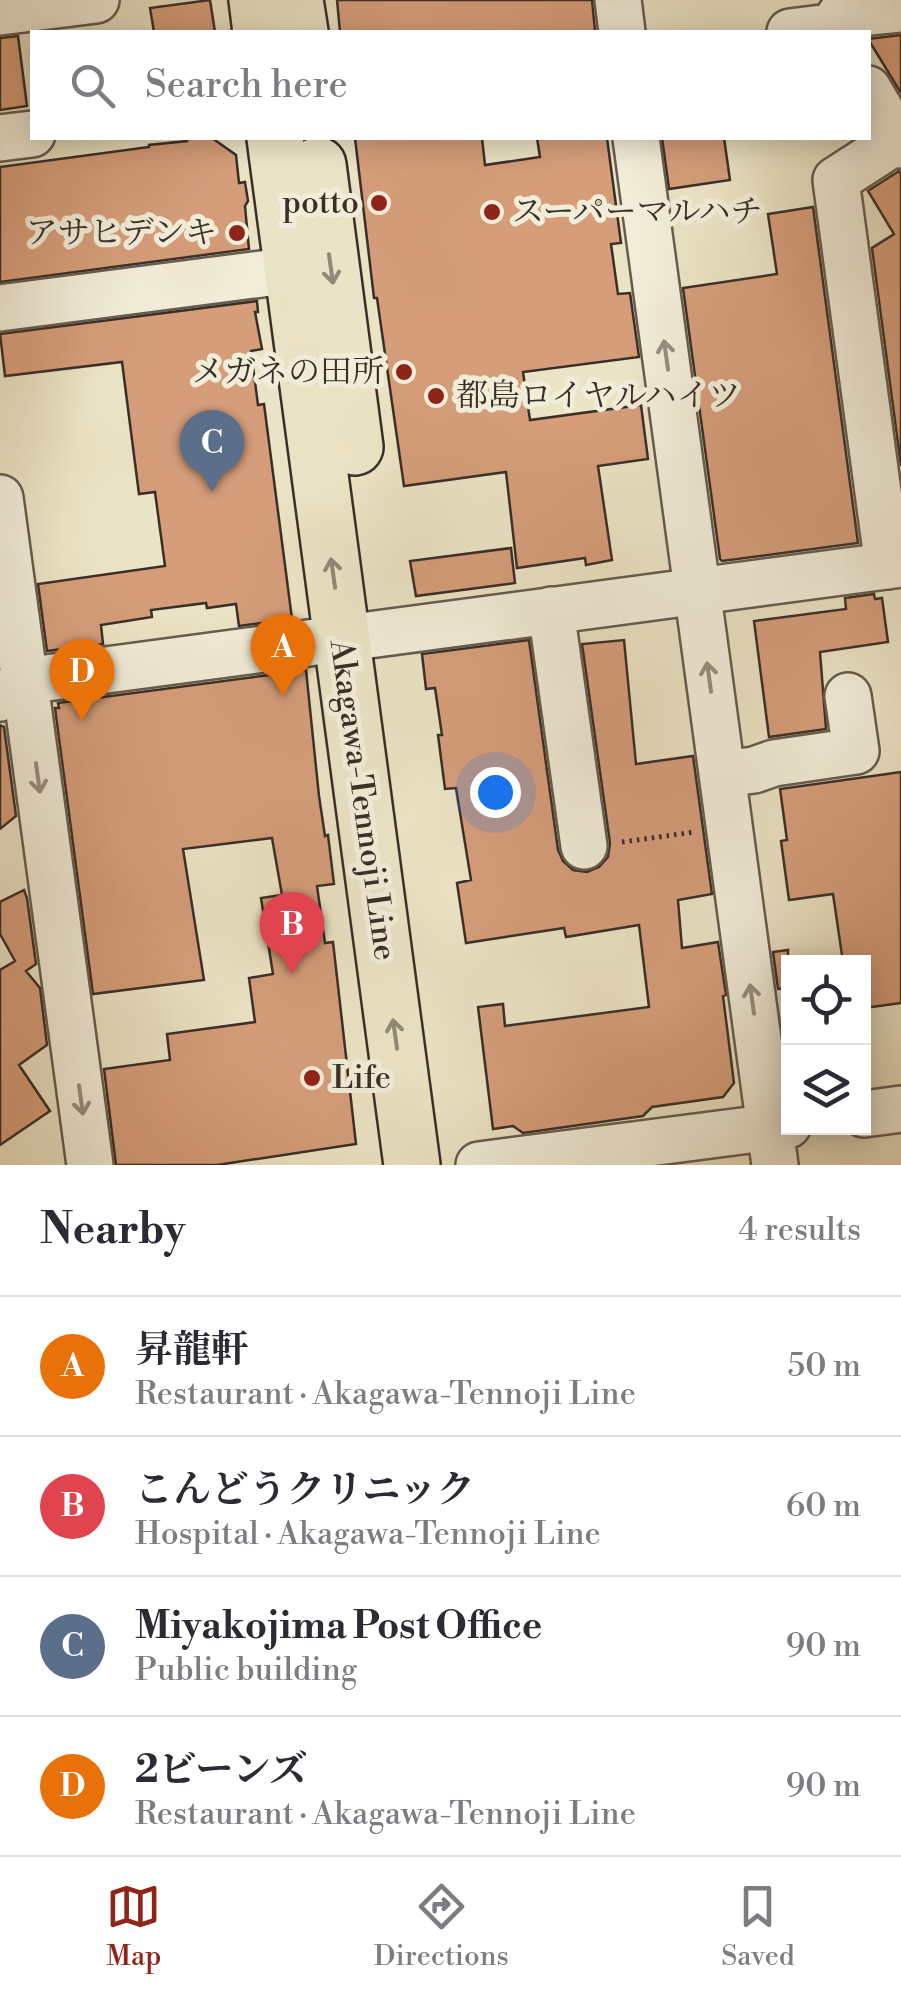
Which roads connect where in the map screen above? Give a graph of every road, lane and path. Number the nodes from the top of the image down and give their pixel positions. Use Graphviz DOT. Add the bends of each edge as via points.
graph roads {
  1 [pos="96,0"];
  2 [pos="257,0"];
  3 [pos="296,0"];
  4 [pos="618,0"];
  5 [pos="901,8"];
  6 [pos="0,12"];
  7 [pos="842,18"];
  8 [pos="261,30"];
  9 [pos="300,30"];
  10 [pos="622,30"];
  11 [pos="797,30"];
  12 [pos="871,93"];
  13 [pos="30,134"];
  14 [pos="0,138"];
  15 [pos="275,140"];
  16 [pos="314,140"];
  17 [pos="636,140"];
  18 [pos="899,142"];
  19 [pos="292,270"];
  20 [pos="0,308"];
  21 [pos="0,498"];
  22 [pos="894,565"];
  23 [pos="697,591"];
  24 [pos="551,610"];
  25 [pos="360,636"];
  26 [pos="12,690"];
  27 [pos="848,696"];
  28 [pos="722,774"];
  29 [pos="695,832"];
  30 [pos="584,846"];
  31 [pos="901,1109"];
  32 [pos="871,1113"];
  33 [pos="778,1139"];
  34 [pos="90,1165"];
  35 [pos="412,1165"];
  36 [pos="450,1165"];
  37 [pos="478,1165"];
  1 -- 6 [label="street"];
  2 -- 8 [label="main road"];
  3 -- 9 [label="main road"];
  4 -- 10 [label="street"];
  5 -- 7 [label="street"];
  7 -- 11 [label="street"];
  12 -- 18 [label="street"];
  13 -- 14 [label="street"];
  15 -- 19 [label="main road, Akagawa-Tennoji Line"];
  16 -- 25 [label="main road, Akagawa-Tennoji Line, one-way"];
  23 -- 17 [label="street, one-way"];
  18 -- 22 [label="street" via="836,180"];
  19 -- 20 [label="street"];
  25 -- 19 [label="main road, Akagawa-Tennoji Line, one-way"];
  21 -- 26 [label="street"];
  22 -- 23 [label="street"];
  23 -- 24 [label="street"];
  28 -- 23 [label="street, one-way"];
  24 -- 25 [label="street"];
  24 -- 30 [label="street"];
  25 -- 26 [label="street"];
  35 -- 25 [label="main road, Akagawa-Tennoji Line, one-way"];
  25 -- 36 [label="main road, Akagawa-Tennoji Line"];
  26 -- 34 [label="street, one-way"];
  27 -- 28 [label="street" via="856,752"];
  33 -- 28 [label="street, one-way"];
  29 -- 30 [label="path"];
  31 -- 32 [label="street"];
  33 -- 37 [label="street"];
}
